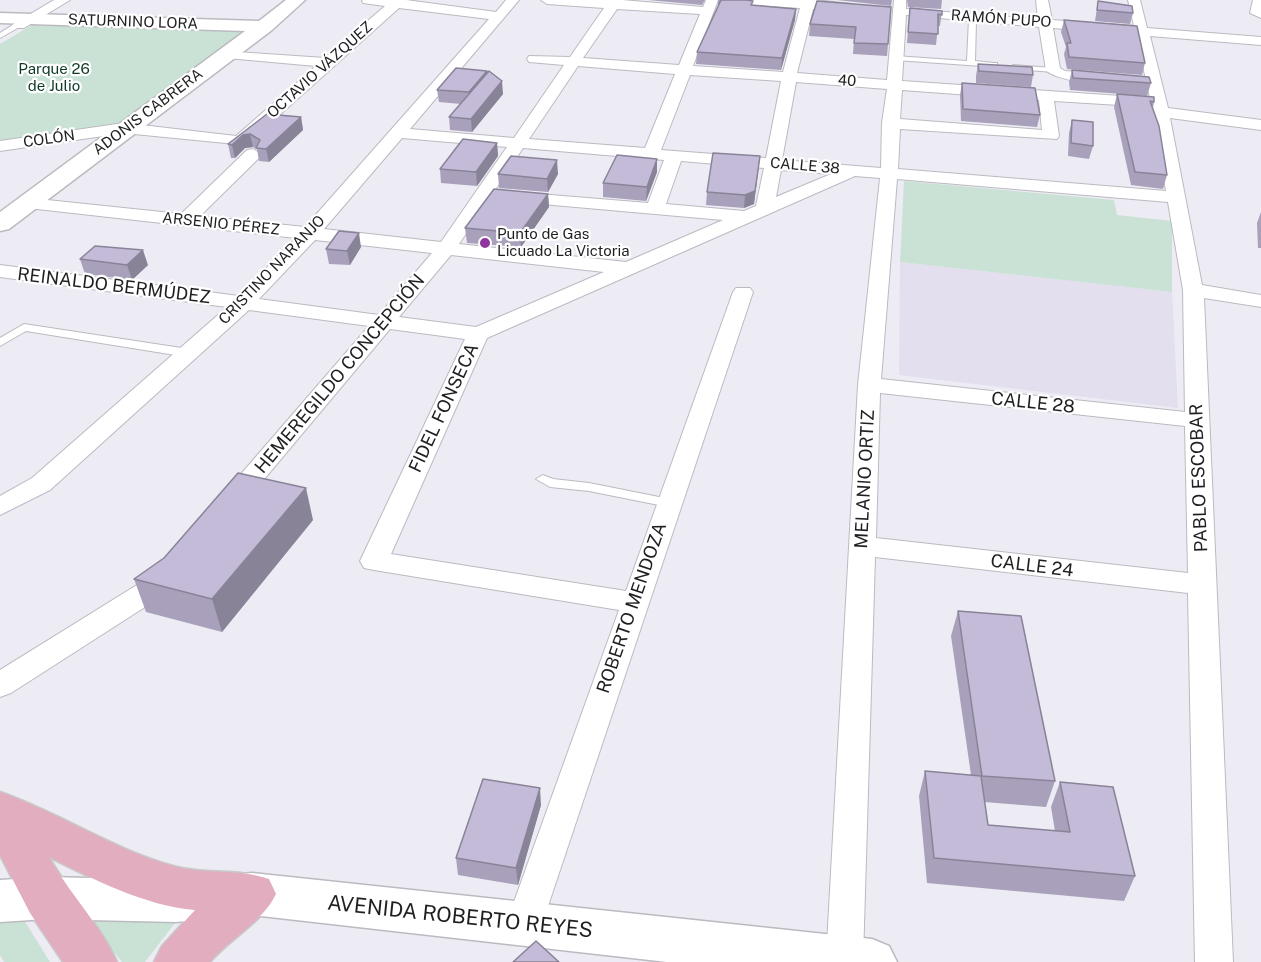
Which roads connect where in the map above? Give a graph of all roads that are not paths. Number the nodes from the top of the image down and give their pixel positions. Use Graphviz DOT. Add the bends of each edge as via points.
graph roads {
  1 [pos="64,0"];
  2 [pos="297,0"];
  3 [pos="368,0"];
  4 [pos="513,0"];
  5 [pos="546,0"];
  6 [pos="741,0"];
  7 [pos="989,0"];
  8 [pos="1042,0"];
  9 [pos="1134,0"];
  10 [pos="1259,0"];
  11 [pos="397,2"];
  12 [pos="614,2"];
  13 [pos="808,2"];
  14 [pos="710,5"];
  15 [pos="895,7"];
  16 [pos="864,9"];
  17 [pos="1261,14"];
  18 [pos="499,16"];
  19 [pos="0,18"];
  20 [pos="989,18"];
  21 [pos="24,22"];
  22 [pos="1045,22"];
  23 [pos="266,26"];
  24 [pos="1142,31"];
  25 [pos="0,36"];
  26 [pos="1261,41"];
  27 [pos="227,54"];
  28 [pos="534,58"];
  29 [pos="895,58"];
  30 [pos="572,61"];
  31 [pos="327,63"];
  32 [pos="971,63"];
  33 [pos="685,69"];
  34 [pos="1053,70"];
  35 [pos="789,77"];
  36 [pos="1120,80"];
  37 [pos="892,84"];
  38 [pos="1046,95"];
  39 [pos="1155,95"];
  40 [pos="890,123"];
  41 [pos="1261,125"];
  42 [pos="124,128"];
  43 [pos="397,133"];
  44 [pos="240,141"];
  45 [pos="517,143"];
  46 [pos="0,146"];
  47 [pos="253,154"];
  48 [pos="651,154"];
  49 [pos="674,156"];
  50 [pos="773,164"];
  51 [pos="854,170"];
  52 [pos="889,173"];
  53 [pos="483,194"];
  54 [pos="1176,197"];
  55 [pos="28,203"];
  56 [pos="765,208"];
  57 [pos="655,209"];
  58 [pos="744,217"];
  59 [pos="185,220"];
  60 [pos="0,224"];
  61 [pos="310,234"];
  62 [pos="446,249"];
  63 [pos="629,268"];
  64 [pos="0,271"];
  65 [pos="1193,290"];
  66 [pos="743,292"];
  67 [pos="1261,301"];
  68 [pos="244,303"];
  69 [pos="386,322"];
  70 [pos="478,334"];
  71 [pos="0,342"];
  72 [pos="188,353"];
  73 [pos="869,385"];
  74 [pos="1197,420"];
  75 [pos="543,479"];
  76 [pos="669,502"];
  77 [pos="0,507"];
  78 [pos="217,519"];
  79 [pos="862,546"];
  80 [pos="178,564"];
  81 [pos="1203,585"];
  82 [pos="634,602"];
  83 [pos="0,685"];
  84 [pos="0,812"];
  85 [pos="0,852"];
  86 [pos="252,894"];
  87 [pos="47,898"];
  88 [pos="0,901"];
  89 [pos="525,924"];
  90 [pos="858,960"];
  91 [pos="92,962"];
  92 [pos="179,962"];
  93 [pos="1214,962"];
  1 -- 21 [label="street"];
  2 -- 23 [label="street, ADONIS CABRERA"];
  3 -- 11 [label="street"];
  4 -- 18 [label="street, CRISTINO NARANJO"];
  5 -- 12 [label="street"];
  6 -- 13 [label="street"];
  7 -- 20 [label="street"];
  8 -- 22 [label="street"];
  9 -- 24 [label="street, PABLO ESCOBAR"];
  10 -- 17 [label="street" via="1257,13"];
  11 -- 18 [label="street"];
  11 -- 31 [label="street, OCTAVIO VÁZQUEZ"];
  12 -- 14 [label="street"];
  12 -- 30 [label="street, HEMEREGILDO CONCEPCIÓN"];
  13 -- 16 [label="street"];
  13 -- 35 [label="street"];
  14 -- 33 [label="street"];
  15 -- 20 [label="street, RAMÓN PUPO"];
  15 -- 29 [label="street, MELANIO ORTIZ"];
  18 -- 43 [label="street, CRISTINO NARANJO"];
  19 -- 21 [label="street, SATURNINO LORA"];
  20 -- 22 [label="street, RAMÓN PUPO"];
  20 -- 32 [label="lane" via="974,19"];
  21 -- 23 [label="street, SATURNINO LORA"];
  21 -- 25 [label="lane"];
  22 -- 24 [label="street, RAMÓN PUPO"];
  22 -- 34 [label="street"];
  23 -- 27 [label="street, ADONIS CABRERA"];
  24 -- 26 [label="street, RAMÓN PUPO"];
  24 -- 39 [label="street, PABLO ESCOBAR"];
  27 -- 31 [label="street"];
  27 -- 42 [label="street, ADONIS CABRERA"];
  28 -- 30 [label="street, 40"];
  29 -- 32 [label="lane"];
  29 -- 37 [label="street, MELANIO ORTIZ"];
  30 -- 33 [label="street, 40"];
  30 -- 45 [label="street, HEMEREGILDO CONCEPCIÓN"];
  31 -- 44 [label="street, OCTAVIO VÁZQUEZ"];
  32 -- 34 [label="lane"];
  33 -- 35 [label="street, 40"];
  33 -- 48 [label="street"];
  34 -- 36 [label="street" via="1062,75"];
  35 -- 37 [label="street, 40"];
  35 -- 50 [label="street"];
  37 -- 38 [label="street, 40"];
  37 -- 40 [label="street, MELANIO ORTIZ"];
  38 -- 39 [label="street, 40"];
  38 -- 40 [label="street" via="1051,136"];
  39 -- 41 [label="street, 40"];
  39 -- 54 [label="street, PABLO ESCOBAR"];
  40 -- 52 [label="street, MELANIO ORTIZ"];
  42 -- 44 [label="street, COLÓN"];
  42 -- 46 [label="street, COLÓN"];
  42 -- 55 [label="street, ADONIS CABRERA"];
  43 -- 45 [label="street, CALLE 38"];
  43 -- 61 [label="street, CRISTINO NARANJO"];
  45 -- 48 [label="street, CALLE 38"];
  45 -- 53 [label="street, HEMEREGILDO CONCEPCIÓN"];
  47 -- 59 [label="street"];
  48 -- 49 [label="street, CALLE 38"];
  49 -- 50 [label="street, CALLE 38"];
  49 -- 57 [label="street"];
  50 -- 51 [label="street, CALLE 38"];
  50 -- 56 [label="street"];
  51 -- 52 [label="street, CALLE 38"];
  51 -- 56 [label="street, FIDEL FONSECA"];
  52 -- 54 [label="street, CALLE 38"];
  52 -- 73 [label="street, MELANIO ORTIZ"];
  53 -- 57 [label="street"];
  53 -- 62 [label="street, HEMEREGILDO CONCEPCIÓN"];
  54 -- 65 [label="street, PABLO ESCOBAR"];
  55 -- 59 [label="street, ARSENIO PÉREZ"];
  55 -- 60 [label="street, ADONIS CABRERA"];
  56 -- 58 [label="street, FIDEL FONSECA"];
  57 -- 58 [label="street"];
  58 -- 63 [label="street, FIDEL FONSECA"];
  59 -- 61 [label="street, ARSENIO PÉREZ"];
  61 -- 62 [label="street, ARSENIO PÉREZ"];
  61 -- 68 [label="street, CRISTINO NARANJO"];
  62 -- 63 [label="street, ARSENIO PÉREZ"];
  62 -- 69 [label="street, HEMEREGILDO CONCEPCIÓN"];
  63 -- 70 [label="street, FIDEL FONSECA"];
  64 -- 68 [label="street, REINALDO BERMÚDEZ"];
  65 -- 67 [label="street"];
  65 -- 74 [label="street, PABLO ESCOBAR"];
  66 -- 76 [label="street, ROBERTO MENDOZA"];
  68 -- 69 [label="street, REINALDO BERMÚDEZ"];
  68 -- 72 [label="street, CRISTINO NARANJO"];
  69 -- 70 [label="street, REINALDO BERMÚDEZ"];
  69 -- 78 [label="street, HEMEREGILDO CONCEPCIÓN"];
  70 -- 82 [label="street, FIDEL FONSECA" via="374,561"];
  71 -- 72 [label="lane" via="24,327"];
  72 -- 77 [label="street, CRISTINO NARANJO" via="41,484"];
  73 -- 74 [label="street, CALLE 28"];
  73 -- 79 [label="street, MELANIO ORTIZ"];
  74 -- 81 [label="street, PABLO ESCOBAR"];
  75 -- 76 [label="lane"];
  76 -- 82 [label="street, ROBERTO MENDOZA"];
  79 -- 81 [label="street, CALLE 24"];
  79 -- 90 [label="street, MELANIO ORTIZ"];
  80 -- 83 [label="street" via="163,582"];
  81 -- 93 [label="street, PABLO ESCOBAR"];
  82 -- 89 [label="street, ROBERTO MENDOZA"];
  84 -- 85 [label="main road" via="6,823"];
  84 -- 86 [label="main road" via="110,865 176,888"];
  84 -- 87 [label="main road"];
  86 -- 87 [label="street, AVENIDA ROBERTO REYES" via="176,901"];
  86 -- 89 [label="street, AVENIDA ROBERTO REYES"];
  86 -- 92 [label="main road" via="207,930"];
  87 -- 88 [label="street, AVENIDA ROBERTO REYES"];
  87 -- 91 [label="main road"];
  89 -- 90 [label="street, AVENIDA ROBERTO REYES"];
}
